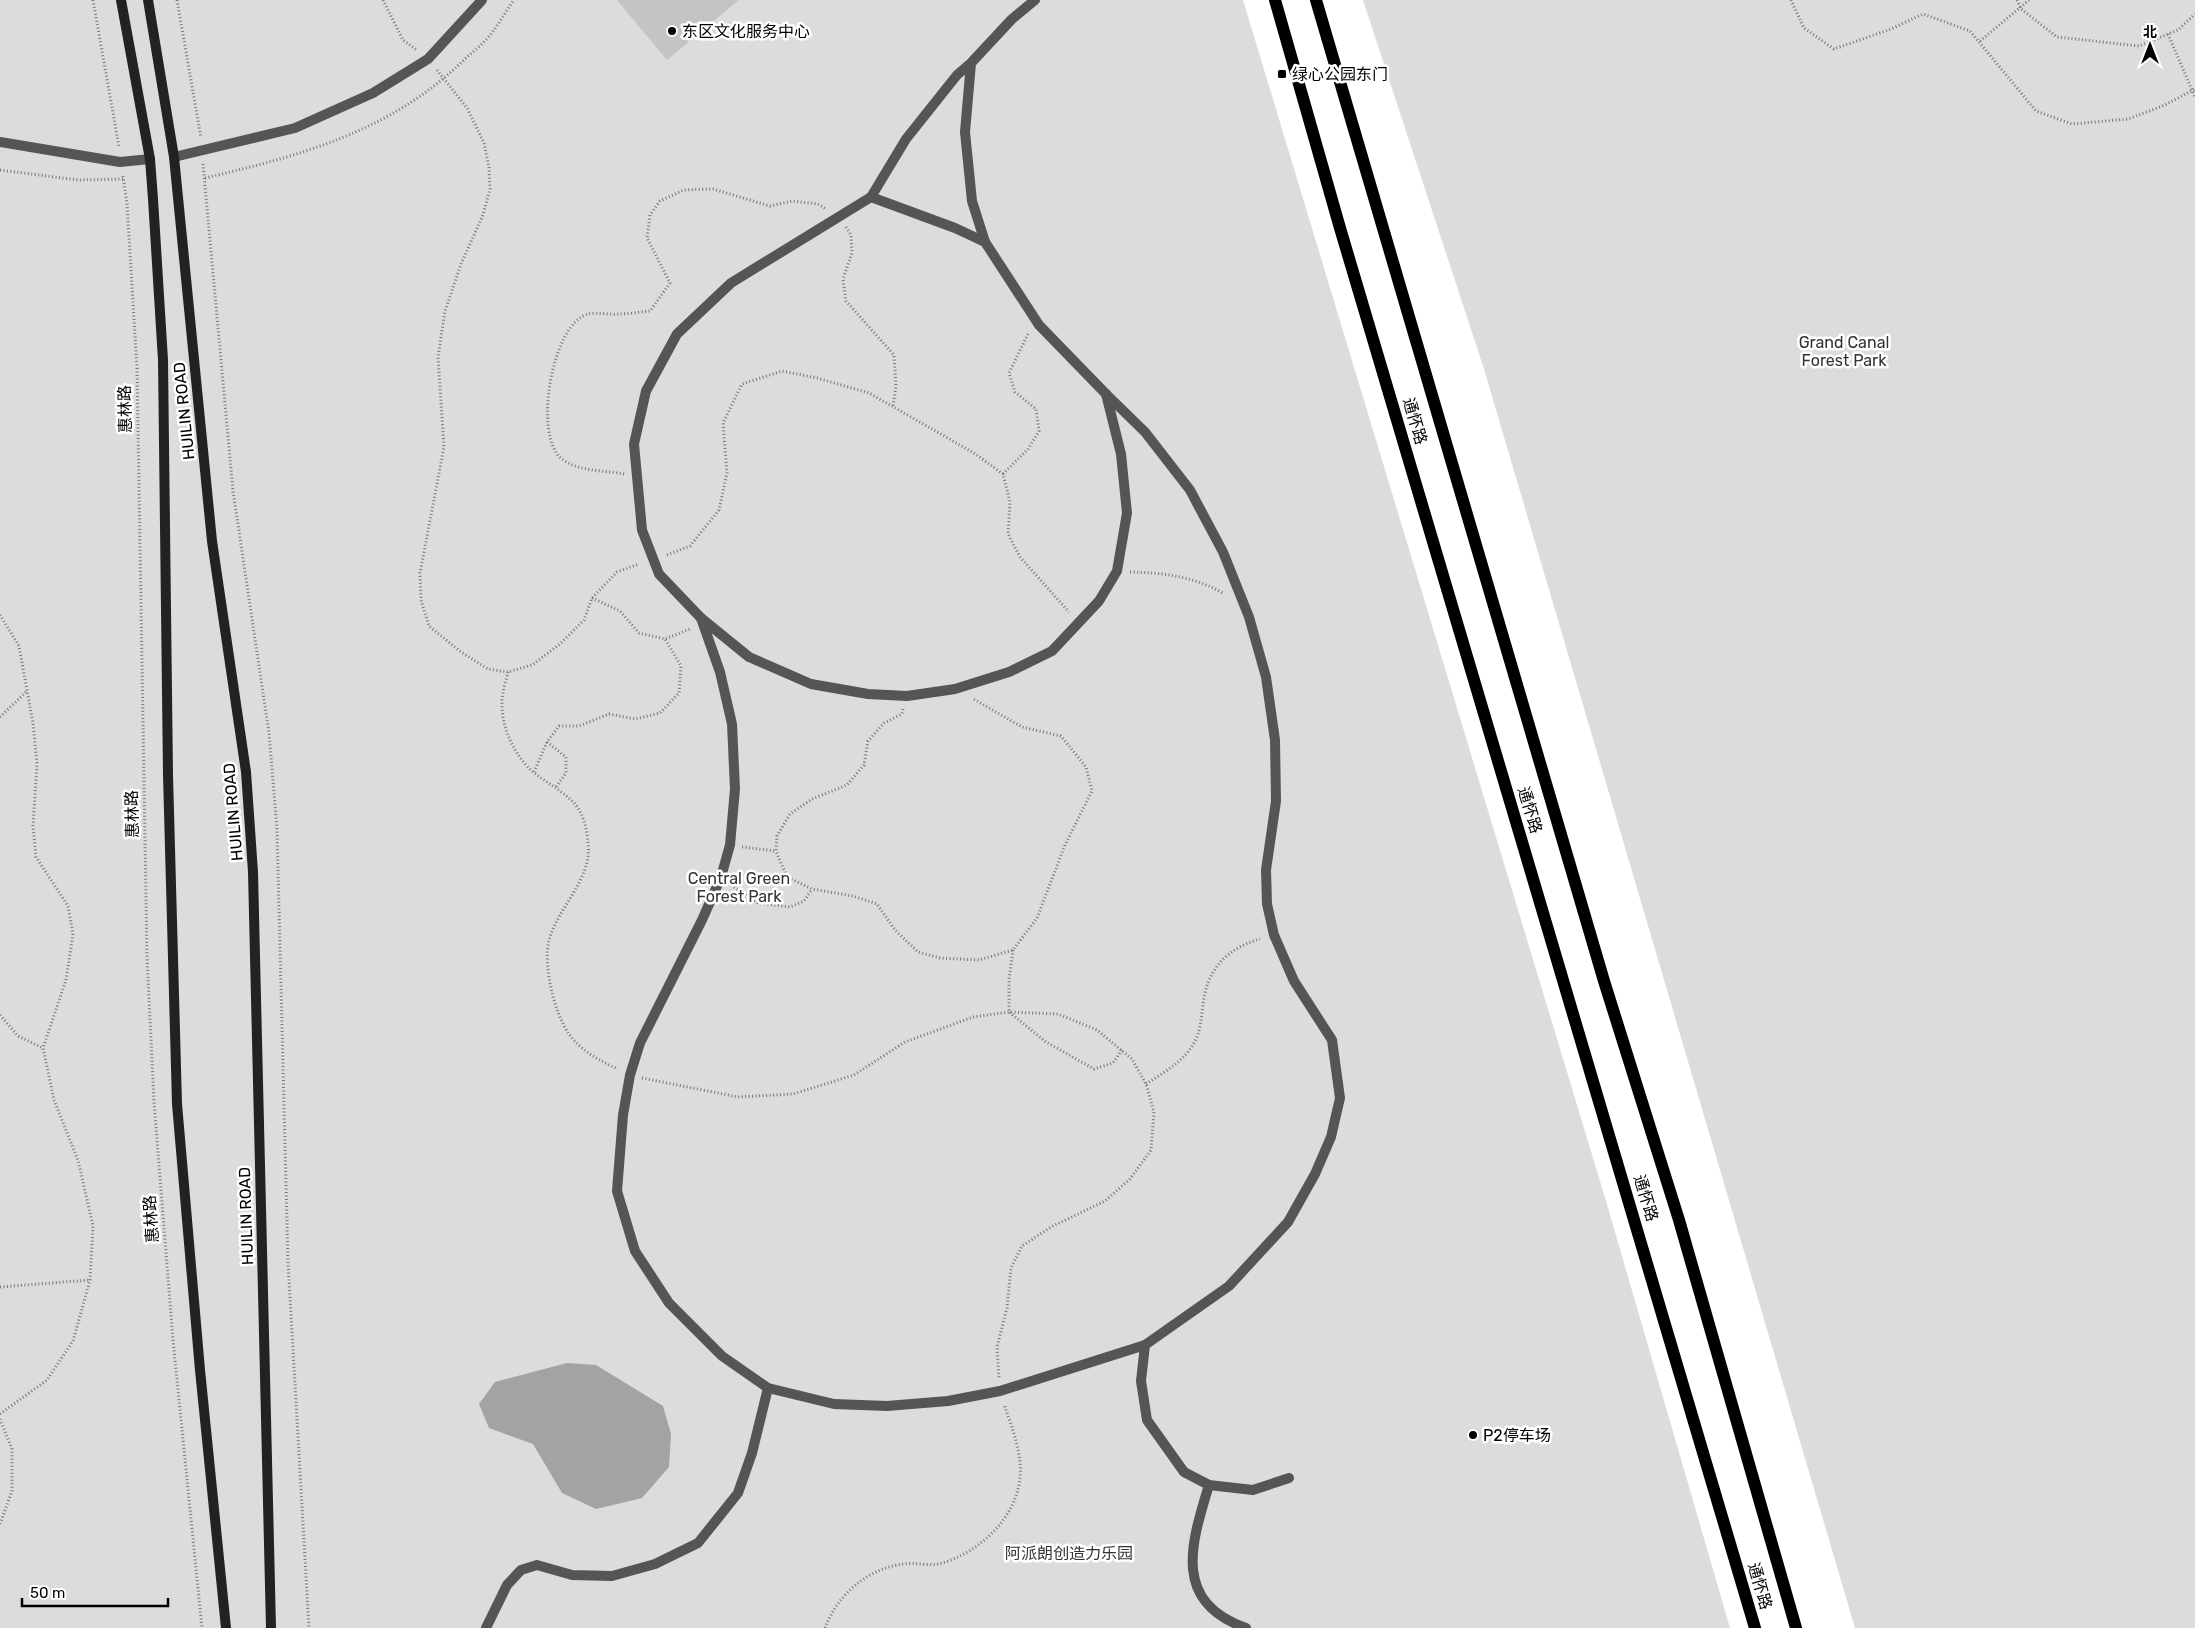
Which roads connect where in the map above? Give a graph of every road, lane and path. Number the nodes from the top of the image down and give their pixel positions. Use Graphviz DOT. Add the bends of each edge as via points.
graph roads {
  1 [pos="94,0"];
  2 [pos="121,0"];
  3 [pos="148,0"];
  4 [pos="482,0"];
  5 [pos="1035,0"];
  6 [pos="1275,0"];
  7 [pos="1316,0"];
  8 [pos="1791,0"];
  9 [pos="2017,0"];
  10 [pos="2029,0"];
  11 [pos="2021,8"];
  12 [pos="2195,14"];
  13 [pos="2168,34"];
  14 [pos="1980,41"];
  15 [pos="971,63"];
  16 [pos="2195,89"];
  17 [pos="2195,97"];
  18 [pos="0,142"];
  19 [pos="174,157"];
  20 [pos="150,159"];
  21 [pos="120,162"];
  22 [pos="0,170"];
  23 [pos="123,179"];
  24 [pos="871,197"];
  25 [pos="985,242"];
  26 [pos="1038,325"];
  27 [pos="1106,394"];
  28 [pos="1003,474"];
  29 [pos="1117,572"];
  30 [pos="1230,597"];
  31 [pos="592,598"];
  32 [pos="0,615"];
  33 [pos="700,618"];
  34 [pos="665,639"];
  35 [pos="508,672"];
  36 [pos="955,689"];
  37 [pos="27,691"];
  38 [pos="907,696"];
  39 [pos="0,717"];
  40 [pos="547,742"];
  41 [pos="534,772"];
  42 [pos="556,787"];
  43 [pos="730,846"];
  44 [pos="776,851"];
  45 [pos="721,877"];
  46 [pos="812,889"];
  47 [pos="1274,935"];
  48 [pos="1014,950"];
  49 [pos="1009,1012"];
  50 [pos="0,1015"];
  51 [pos="43,1048"];
  52 [pos="1122,1050"];
  53 [pos="630,1075"];
  54 [pos="1146,1084"];
  55 [pos="90,1280"];
  56 [pos="0,1287"];
  57 [pos="1145,1345"];
  58 [pos="768,1388"];
  59 [pos="1000,1390"];
  60 [pos="0,1414"];
  61 [pos="0,1419"];
  62 [pos="1289,1478"];
  63 [pos="1209,1485"];
  64 [pos="0,1524"];
  65 [pos="202,1628"];
  66 [pos="226,1628"];
  67 [pos="271,1628"];
  68 [pos="486,1628"];
  69 [pos="826,1628"];
  70 [pos="1246,1628"];
  71 [pos="1756,1628"];
  72 [pos="1796,1628"];
  1 -- 21 [label="path, 惠林路"];
  2 -- 20 [label="main road, HUILIN ROAD"];
  3 -- 19 [label="main road, HUILIN ROAD"];
  4 -- 19 [label="lane" via="428,59 373,94 295,128"];
  5 -- 15 [label="lane" via="1012,19"];
  6 -- 71 [label="main road, 通怀路"];
  7 -- 72 [label="main road, 通怀路" via="1604,981 1679,1220"];
  8 -- 14 [label="path" via="1804,28 1834,48 1891,29 1923,14 1970,31"];
  9 -- 11 [label="path"];
  10 -- 11 [label="path"];
  11 -- 13 [label="path" via="2057,37 2139,46"];
  11 -- 14 [label="path"];
  12 -- 13 [label="path" via="2178,30"];
  13 -- 17 [label="path"];
  14 -- 16 [label="path" via="2036,111 2072,124 2128,119"];
  15 -- 24 [label="lane" via="957,75 906,139"];
  15 -- 25 [label="lane" via="965,132 972,201"];
  18 -- 21 [label="lane"];
  19 -- 67 [label="main road, HUILIN ROAD" via="212,540 246,772 254,872"];
  20 -- 21 [label="lane"];
  20 -- 66 [label="main road, HUILIN ROAD" via="163,360 168,775 177,1104"];
  21 -- 23 [label="path, 惠林路"];
  22 -- 23 [label="path" via="78,180"];
  23 -- 65 [label="path, 惠林路" via="137,368 147,957 154,1102 173,1340"];
  24 -- 25 [label="lane"];
  24 -- 33 [label="lane" via="731,283 677,334 646,391 634,444 642,530 659,574"];
  25 -- 26 [label="lane"];
  26 -- 27 [label="lane"];
  26 -- 28 [label="path" via="1027,335 1009,373 1015,392 1036,409 1039,431 1028,450"];
  27 -- 29 [label="lane" via="1121,454 1127,513"];
  27 -- 47 [label="lane" via="1145,432 1190,490 1223,552 1249,617 1266,677 1276,740 1276,801 1266,870 1267,904"];
  29 -- 30 [label="path" via="1157,573 1200,581"];
  29 -- 36 [label="lane" via="1099,601 1052,650 1009,672"];
  31 -- 34 [label="path" via="620,611 639,633"];
  32 -- 37 [label="path" via="19,646"];
  33 -- 34 [label="path" via="687,631"];
  33 -- 38 [label="lane" via="749,657 811,684 868,694"];
  33 -- 43 [label="lane" via="720,672 732,724 735,790"];
  34 -- 40 [label="path" via="682,666 680,693 660,713 635,718 609,714 579,726 559,726"];
  35 -- 41 [label="path" via="502,702 507,734 520,757"];
  36 -- 38 [label="lane"];
  36 -- 48 [label="path" via="1022,727 1061,736 1086,767 1092,792 1065,846 1037,918"];
  37 -- 39 [label="path"];
  37 -- 51 [label="path" via="37,764 33,826 36,856 68,906 73,934 66,980"];
  38 -- 44 [label="path" via="902,714 884,723 868,741 864,765 847,785 812,799 790,814 777,836"];
  40 -- 41 [label="path"];
  40 -- 42 [label="path" via="566,757 566,773"];
  41 -- 42 [label="path"];
  42 -- 53 [label="path" via="576,806 586,827 590,854 549,940 548,965 554,999 569,1034 595,1059"];
  43 -- 44 [label="path"];
  43 -- 45 [label="lane"];
  44 -- 46 [label="path" via="787,877"];
  45 -- 46 [label="path" via="758,903 790,907 804,901"];
  45 -- 53 [label="lane" via="640,1043"];
  46 -- 48 [label="path" via="854,896 877,904 895,930 918,952 940,958 979,960"];
  47 -- 54 [label="path" via="1241,945 1222,959 1206,990 1198,1035 1180,1061"];
  47 -- 57 [label="lane" via="1294,981 1332,1040 1340,1098 1331,1137 1288,1222 1258,1256 1229,1286"];
  48 -- 49 [label="path" via="1009,980"];
  49 -- 52 [label="path" via="1058,1014 1097,1030"];
  49 -- 52 [label="path" via="1046,1042 1094,1069 1113,1064"];
  49 -- 53 [label="path" via="973,1017 905,1042 854,1075 793,1094 738,1097"];
  50 -- 51 [label="path" via="18,1036"];
  51 -- 55 [label="path" via="54,1100 78,1160 93,1226"];
  52 -- 54 [label="path" via="1132,1059"];
  53 -- 58 [label="lane" via="616,1191 635,1251 669,1303 722,1356"];
  54 -- 59 [label="path" via="1154,1112 1151,1150 1130,1179 1105,1201 1051,1227 1022,1246 1011,1268 1007,1308 997,1347"];
  55 -- 56 [label="path"];
  55 -- 60 [label="path" via="73,1341 47,1380"];
  57 -- 59 [label="lane"];
  57 -- 63 [label="lane" via="1141,1381 1147,1420 1184,1472"];
  58 -- 59 [label="lane" via="834,1404 887,1406 948,1401"];
  58 -- 68 [label="lane" via="738,1493 698,1544 655,1564 612,1576 572,1575 537,1565 522,1570 507,1585"];
  59 -- 69 [label="path" via="1016,1442 1020,1477 1010,1512 978,1546 941,1564 903,1564 862,1578 839,1601"];
  61 -- 64 [label="path" via="12,1449 12,1491"];
  62 -- 63 [label="lane" via="1253,1490"];
  63 -- 70 [label="lane" via="1192,1556 1195,1583 1204,1602 1226,1621"];
}
